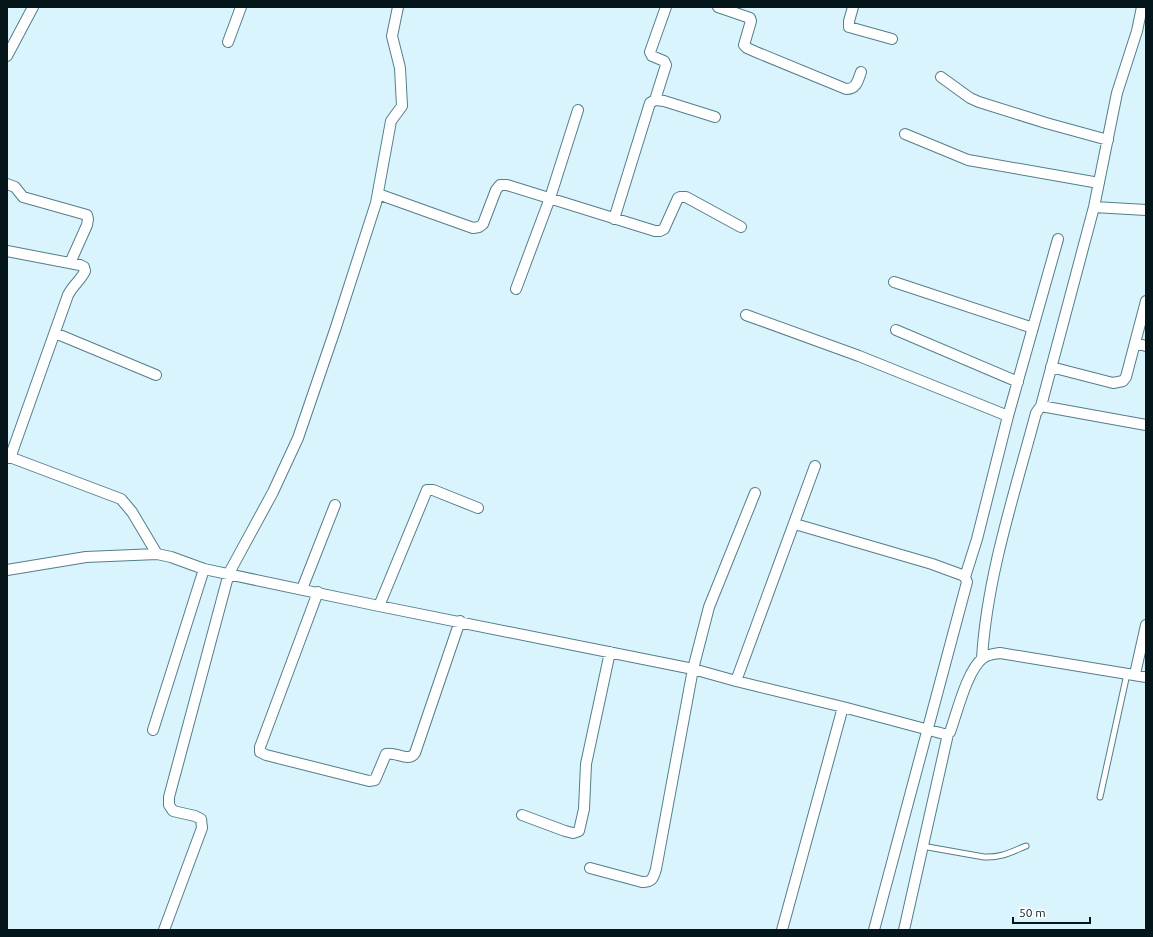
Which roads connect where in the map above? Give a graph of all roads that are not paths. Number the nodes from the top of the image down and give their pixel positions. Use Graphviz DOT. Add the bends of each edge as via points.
graph roads {
  1 [pos="33,7"];
  2 [pos="242,7"];
  3 [pos="398,7"];
  4 [pos="666,7"];
  5 [pos="718,7"];
  6 [pos="853,7"];
  7 [pos="1142,7"];
  8 [pos="892,39"];
  9 [pos="228,42"];
  10 [pos="7,56"];
  11 [pos="861,72"];
  12 [pos="941,77"];
  13 [pos="655,100"];
  14 [pos="578,110"];
  15 [pos="715,117"];
  16 [pos="905,134"];
  17 [pos="1108,140"];
  18 [pos="1099,183"];
  19 [pos="7,184"];
  20 [pos="378,194"];
  21 [pos="550,198"];
  22 [pos="1094,207"];
  23 [pos="1146,210"];
  24 [pos="614,219"];
  25 [pos="741,227"];
  26 [pos="1058,239"];
  27 [pos="7,251"];
  28 [pos="70,263"];
  29 [pos="894,282"];
  30 [pos="516,289"];
  31 [pos="1146,301"];
  32 [pos="746,315"];
  33 [pos="1033,328"];
  34 [pos="896,330"];
  35 [pos="55,333"];
  36 [pos="1136,343"];
  37 [pos="1146,346"];
  38 [pos="1051,367"];
  39 [pos="156,374"];
  40 [pos="1018,382"];
  41 [pos="1041,406"];
  42 [pos="1008,416"];
  43 [pos="1146,425"];
  44 [pos="9,457"];
  45 [pos="815,466"];
  46 [pos="755,493"];
  47 [pos="335,505"];
  48 [pos="478,508"];
  49 [pos="795,524"];
  50 [pos="157,554"];
  51 [pos="204,569"];
  52 [pos="7,570"];
  53 [pos="229,573"];
  54 [pos="965,577"];
  55 [pos="302,589"];
  56 [pos="318,592"];
  57 [pos="379,606"];
  58 [pos="460,621"];
  59 [pos="1146,625"];
  60 [pos="610,652"];
  61 [pos="982,658"];
  62 [pos="693,669"];
  63 [pos="1131,673"];
  64 [pos="1146,676"];
  65 [pos="736,681"];
  66 [pos="843,708"];
  67 [pos="153,730"];
  68 [pos="927,730"];
  69 [pos="943,734"];
  70 [pos="1100,797"];
  71 [pos="522,815"];
  72 [pos="922,846"];
  73 [pos="1026,846"];
  74 [pos="590,868"];
  75 [pos="164,930"];
  76 [pos="782,930"];
  77 [pos="874,930"];
  78 [pos="904,930"];
  1 -- 10 [label="street"];
  2 -- 9 [label="street"];
  3 -- 20 [label="street" via="392,36 400,68 402,106 390,121"];
  4 -- 13 [label="street" via="650,52 652,56 664,61 666,66"];
  5 -- 11 [label="street" via="750,18 744,45 747,48 846,88 855,87"];
  6 -- 8 [label="street" via="849,27"];
  7 -- 17 [label="street"];
  12 -- 17 [label="street" via="970,98 984,104"];
  13 -- 15 [label="street"];
  13 -- 24 [label="street" via="650,103"];
  14 -- 21 [label="street"];
  16 -- 18 [label="street" via="968,160"];
  17 -- 18 [label="street"];
  18 -- 22 [label="street"];
  19 -- 28 [label="street" via="15,187 23,196 87,214 87,225"];
  20 -- 21 [label="street" via="473,228 483,224 500,185"];
  20 -- 53 [label="street" via="298,438 273,492"];
  21 -- 24 [label="street"];
  21 -- 30 [label="street"];
  22 -- 23 [label="street"];
  22 -- 38 [label="street"];
  24 -- 25 [label="street" via="660,231 664,229 680,196"];
  26 -- 33 [label="street"];
  27 -- 28 [label="street"];
  28 -- 35 [label="street" via="84,267 86,271 71,289"];
  29 -- 33 [label="street"];
  31 -- 36 [label="street"];
  32 -- 42 [label="street" via="859,356"];
  33 -- 40 [label="street"];
  34 -- 40 [label="street"];
  35 -- 39 [label="street"];
  35 -- 44 [label="street"];
  36 -- 37 [label="street"];
  36 -- 38 [label="street" via="1123,381 1113,383"];
  38 -- 41 [label="street"];
  40 -- 42 [label="street"];
  41 -- 43 [label="street"];
  41 -- 61 [label="street" via="1036,412 998,559 986,613"];
  42 -- 54 [label="street"];
  44 -- 50 [label="street" via="121,500 132,512"];
  45 -- 49 [label="street"];
  46 -- 62 [label="street" via="709,608"];
  47 -- 55 [label="street"];
  48 -- 57 [label="street" via="427,490"];
  49 -- 54 [label="street" via="932,564"];
  49 -- 65 [label="street"];
  50 -- 51 [label="street"];
  50 -- 52 [label="street" via="86,557"];
  51 -- 53 [label="street"];
  51 -- 67 [label="street"];
  53 -- 55 [label="street"];
  53 -- 75 [label="street" via="168,797 173,811 201,819 202,828"];
  54 -- 68 [label="street" via="966,588"];
  55 -- 56 [label="street"];
  56 -- 57 [label="street"];
  56 -- 58 [label="street" via="260,752 369,781 375,780 386,754 393,753 410,758 415,753"];
  57 -- 58 [label="street"];
  58 -- 60 [label="street"];
  59 -- 63 [label="street"];
  60 -- 62 [label="street"];
  60 -- 71 [label="street" via="586,764 584,809 579,831 565,831"];
  61 -- 63 [label="street" via="1000,653"];
  61 -- 69 [label="street" via="969,678"];
  62 -- 65 [label="street"];
  62 -- 74 [label="street" via="653,878 648,882 642,882"];
  63 -- 64 [label="street"];
  63 -- 70 [label="lane"];
  65 -- 66 [label="street"];
  66 -- 68 [label="street"];
  66 -- 76 [label="street"];
  68 -- 69 [label="street"];
  68 -- 77 [label="street"];
  69 -- 72 [label="street"];
  72 -- 73 [label="lane" via="984,857 1000,856"];
  72 -- 78 [label="street"];
}
